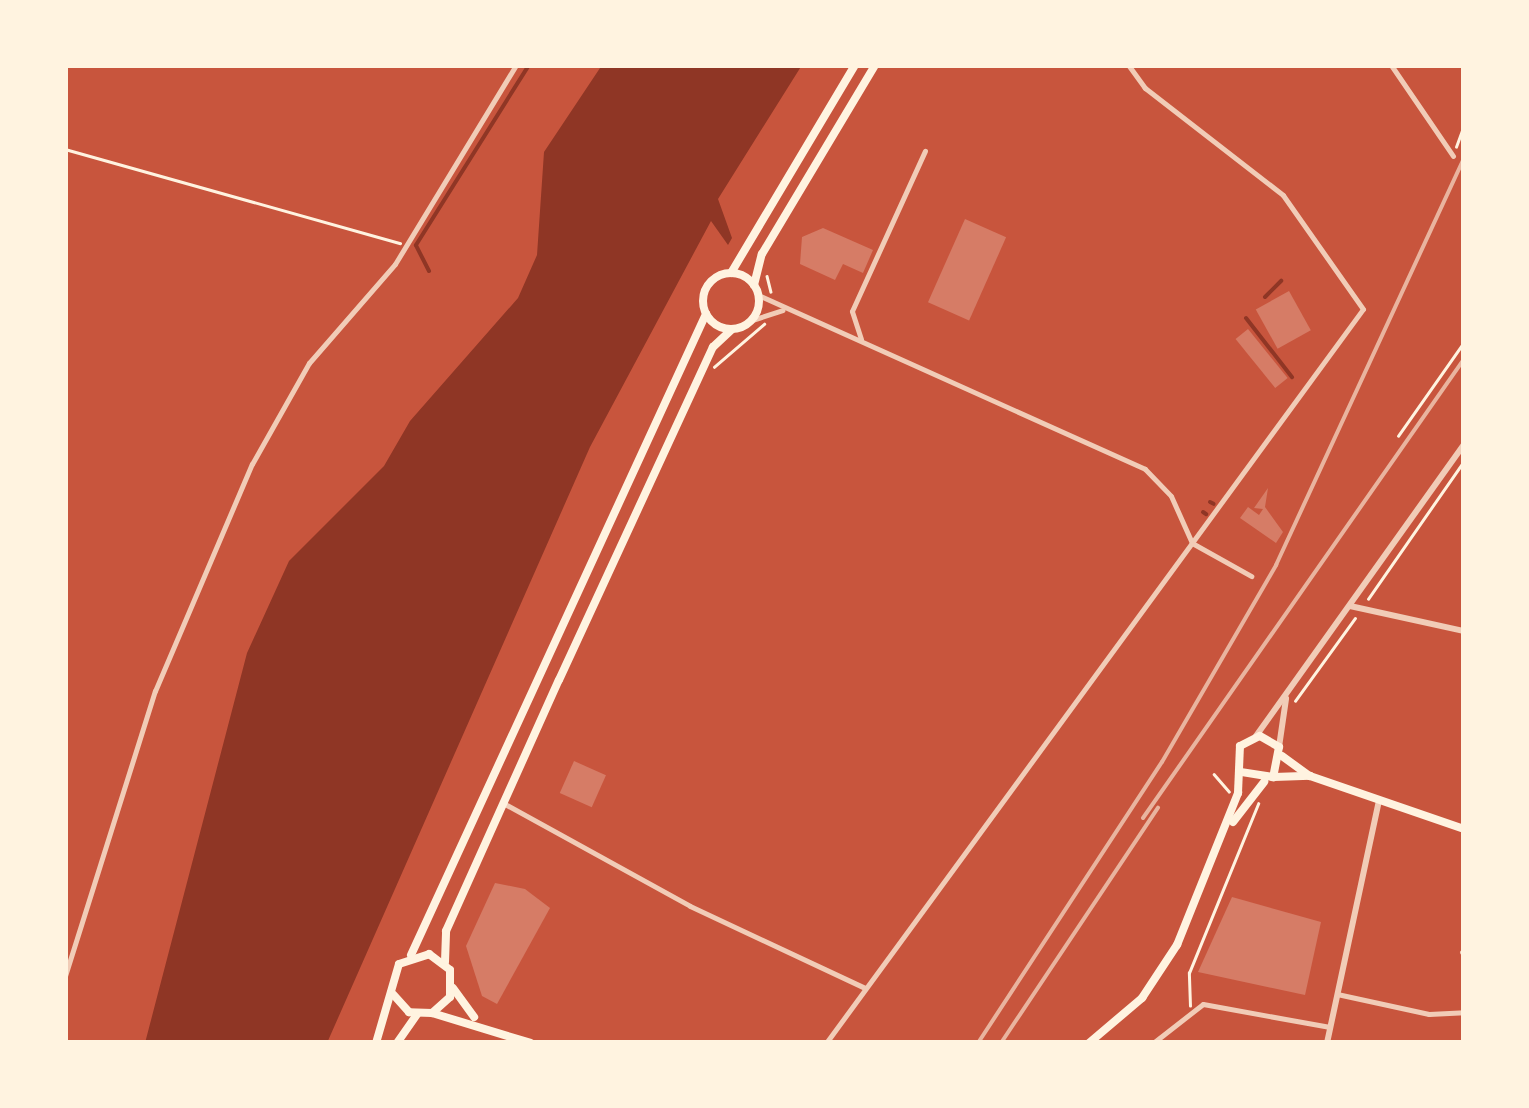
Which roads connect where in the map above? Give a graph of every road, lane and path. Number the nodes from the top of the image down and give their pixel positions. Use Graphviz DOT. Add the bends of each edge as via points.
graph roads {
  1 [pos="516,65"];
  2 [pos="856,65"];
  3 [pos="875,65"];
  4 [pos="1128,65"];
  5 [pos="1390,65"];
  6 [pos="1464,125"];
  7 [pos="65,148"];
  8 [pos="925,151"];
  9 [pos="1453,156"];
  10 [pos="406,245"];
  11 [pos="731,273"];
  12 [pos="754,285"];
  13 [pos="758,295"];
  14 [pos="785,310"];
  15 [pos="706,314"];
  16 [pos="752,320"];
  17 [pos="732,329"];
  18 [pos="861,339"];
  19 [pos="1464,342"];
  20 [pos="1398,436"];
  21 [pos="1464,444"];
  22 [pos="1192,543"];
  23 [pos="1251,576"];
  24 [pos="1350,606"];
  25 [pos="1464,631"];
  26 [pos="1287,696"];
  27 [pos="1256,736"];
  28 [pos="1280,751"];
  29 [pos="1240,772"];
  30 [pos="1214,774"];
  31 [pos="1310,776"];
  32 [pos="1269,779"];
  33 [pos="1234,791"];
  34 [pos="1252,799"];
  35 [pos="1378,800"];
  36 [pos="504,804"];
  37 [pos="1464,829"];
  38 [pos="1221,844"];
  39 [pos="411,955"];
  40 [pos="444,962"];
  41 [pos="65,976"];
  42 [pos="452,988"];
  43 [pos="866,988"];
  44 [pos="393,994"];
  45 [pos="1337,994"];
  46 [pos="1191,1008"];
  47 [pos="1464,1012"];
  48 [pos="432,1013"];
  49 [pos="417,1014"];
  50 [pos="1330,1027"];
  51 [pos="499,1032"];
  52 [pos="376,1043"];
  53 [pos="397,1043"];
  54 [pos="531,1043"];
  55 [pos="826,1043"];
  56 [pos="1090,1043"];
  57 [pos="1154,1043"];
  58 [pos="1326,1043"];
  1 -- 10 [label="street"];
  2 -- 11 [label="main road"];
  3 -- 12 [label="main road" via="762,254"];
  4 -- 22 [label="street" via="1144,88 1283,196 1362,309"];
  5 -- 9 [label="street"];
  6 -- 9 [label="path"];
  7 -- 10 [label="path"];
  8 -- 18 [label="street" via="852,311"];
  10 -- 41 [label="street" via="310,363 252,464 159,680"];
  11 -- 12 [label="main road"];
  11 -- 15 [label="main road" via="709,284"];
  12 -- 13 [label="main road"];
  13 -- 14 [label="street"];
  13 -- 16 [label="main road"];
  14 -- 16 [label="street"];
  14 -- 18 [label="street"];
  15 -- 17 [label="main road"];
  15 -- 39 [label="main road"];
  16 -- 17 [label="main road"];
  17 -- 36 [label="main road" via="713,347"];
  18 -- 22 [label="street" via="1145,468 1165,486"];
  19 -- 20 [label="path"];
  21 -- 24 [label="street"];
  22 -- 23 [label="street"];
  22 -- 43 [label="street"];
  24 -- 25 [label="street"];
  24 -- 26 [label="street"];
  26 -- 27 [label="street"];
  26 -- 28 [label="street"];
  27 -- 28 [label="main road"];
  27 -- 29 [label="main road" via="1238,749"];
  28 -- 31 [label="main road"];
  28 -- 32 [label="main road"];
  29 -- 32 [label="main road"];
  29 -- 38 [label="main road"];
  30 -- 33 [label="path" via="1220,790"];
  31 -- 32 [label="main road"];
  31 -- 35 [label="main road"];
  32 -- 38 [label="main road"];
  34 -- 46 [label="path" via="1257,812 1189,972"];
  35 -- 37 [label="main road"];
  35 -- 45 [label="street"];
  36 -- 40 [label="main road" via="446,931"];
  36 -- 43 [label="street" via="690,906"];
  38 -- 56 [label="main road" via="1168,963"];
  39 -- 40 [label="main road"];
  39 -- 44 [label="main road" via="394,970"];
  40 -- 42 [label="main road"];
  42 -- 48 [label="main road"];
  42 -- 51 [label="main road" via="461,1006"];
  43 -- 55 [label="street"];
  44 -- 49 [label="main road"];
  44 -- 52 [label="main road"];
  45 -- 47 [label="street"];
  45 -- 50 [label="street"];
  46 -- 50 [label="street" via="1220,1004"];
  46 -- 57 [label="street"];
  48 -- 49 [label="main road"];
  48 -- 51 [label="main road"];
  49 -- 53 [label="main road"];
  50 -- 58 [label="street"];
  51 -- 54 [label="main road"];
}
